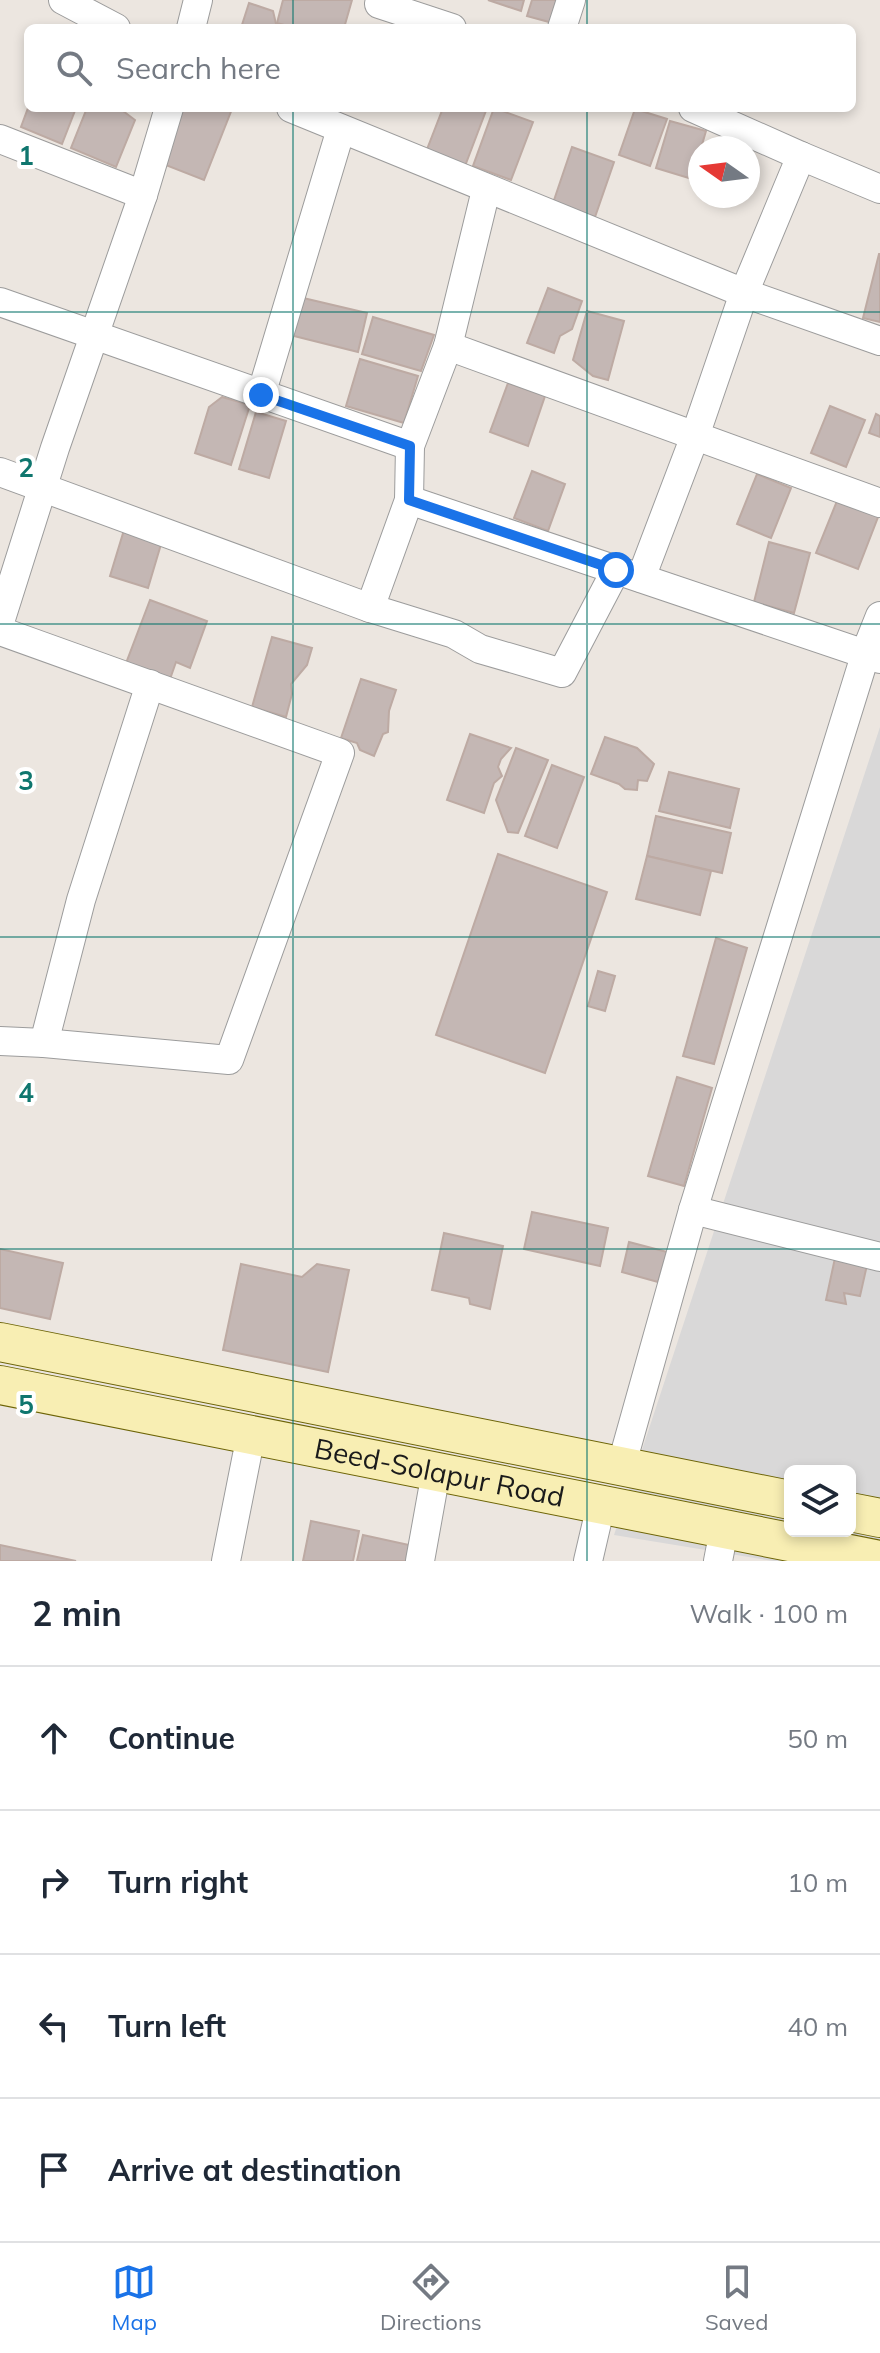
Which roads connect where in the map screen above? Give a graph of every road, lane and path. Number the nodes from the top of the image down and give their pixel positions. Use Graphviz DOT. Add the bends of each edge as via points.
graph roads {
  1 [pos="63,0"];
  2 [pos="198,0"];
  3 [pos="380,0"];
  4 [pos="571,0"];
  5 [pos="108,24"];
  6 [pos="192,24"];
  7 [pos="440,24"];
  8 [pos="563,24"];
  9 [pos="168,112"];
  10 [pos="301,112"];
  11 [pos="702,112"];
  12 [pos="341,129"];
  13 [pos="0,139"];
  14 [pos="801,156"];
  15 [pos="880,189"];
  16 [pos="486,190"];
  17 [pos="143,195"];
  18 [pos="744,293"];
  19 [pos="0,302"];
  20 [pos="94,336"];
  21 [pos="880,341"];
  22 [pos="448,346"];
  23 [pos="261,395"];
  24 [pos="695,436"];
  25 [pos="410,446"];
  26 [pos="0,472"];
  27 [pos="42,489"];
  28 [pos="409,500"];
  29 [pos="880,503"];
  30 [pos="629,574"];
  31 [pos="370,608"];
  32 [pos="880,616"];
  33 [pos="0,622"];
  34 [pos="0,631"];
  35 [pos="873,656"];
  36 [pos="150,684"];
  37 [pos="0,1041"];
  38 [pos="44,1043"];
  39 [pos="693,1210"];
  40 [pos="880,1257"];
  41 [pos="0,1342"];
  42 [pos="0,1385"];
  43 [pos="251,1435"];
  44 [pos="621,1467"];
  45 [pos="436,1472"];
  46 [pos="784,1499"];
  47 [pos="601,1505"];
  48 [pos="856,1513"];
  49 [pos="880,1518"];
  50 [pos="721,1546"];
  51 [pos="880,1560"];
  52 [pos="226,1561"];
  53 [pos="420,1561"];
  54 [pos="588,1561"];
  1 -- 5 [label="street"];
  2 -- 6 [label="street"];
  3 -- 7 [label="street" via="379,4"];
  4 -- 8 [label="street"];
  9 -- 17 [label="street"];
  10 -- 12 [label="street"];
  11 -- 14 [label="street"];
  12 -- 16 [label="street"];
  12 -- 23 [label="street"];
  13 -- 17 [label="street"];
  14 -- 15 [label="street"];
  14 -- 18 [label="street"];
  16 -- 18 [label="street"];
  16 -- 22 [label="street"];
  17 -- 20 [label="street"];
  18 -- 21 [label="street"];
  18 -- 24 [label="street"];
  19 -- 20 [label="street"];
  20 -- 23 [label="street"];
  20 -- 27 [label="street"];
  22 -- 24 [label="street"];
  22 -- 25 [label="street"];
  23 -- 25 [label="street"];
  24 -- 29 [label="street"];
  24 -- 30 [label="street"];
  25 -- 28 [label="street"];
  26 -- 27 [label="street"];
  27 -- 31 [label="street"];
  27 -- 33 [label="street"];
  28 -- 30 [label="street"];
  28 -- 31 [label="street"];
  30 -- 31 [label="street" via="562,673"];
  30 -- 35 [label="street"];
  32 -- 35 [label="street"];
  34 -- 36 [label="street"];
  35 -- 39 [label="street"];
  36 -- 38 [label="street" via="81,900"];
  36 -- 38 [label="street" via="340,753 229,1060"];
  37 -- 38 [label="street"];
  39 -- 40 [label="street"];
  39 -- 44 [label="street"];
  41 -- 44 [label="main road, Beed-Solapur Road"];
  42 -- 43 [label="main road, Beed-Solapur Road"];
  43 -- 45 [label="main road, Beed-Solapur Road"];
  43 -- 52 [label="street"];
  44 -- 46 [label="main road, Beed-Solapur Road"];
  45 -- 47 [label="main road, Beed-Solapur Road"];
  45 -- 53 [label="street"];
  47 -- 50 [label="main road, Beed-Solapur Road"];
  47 -- 54 [label="street"];
  48 -- 49 [label="main road"];
  50 -- 51 [label="main road, Beed-Solapur Road"];
}
